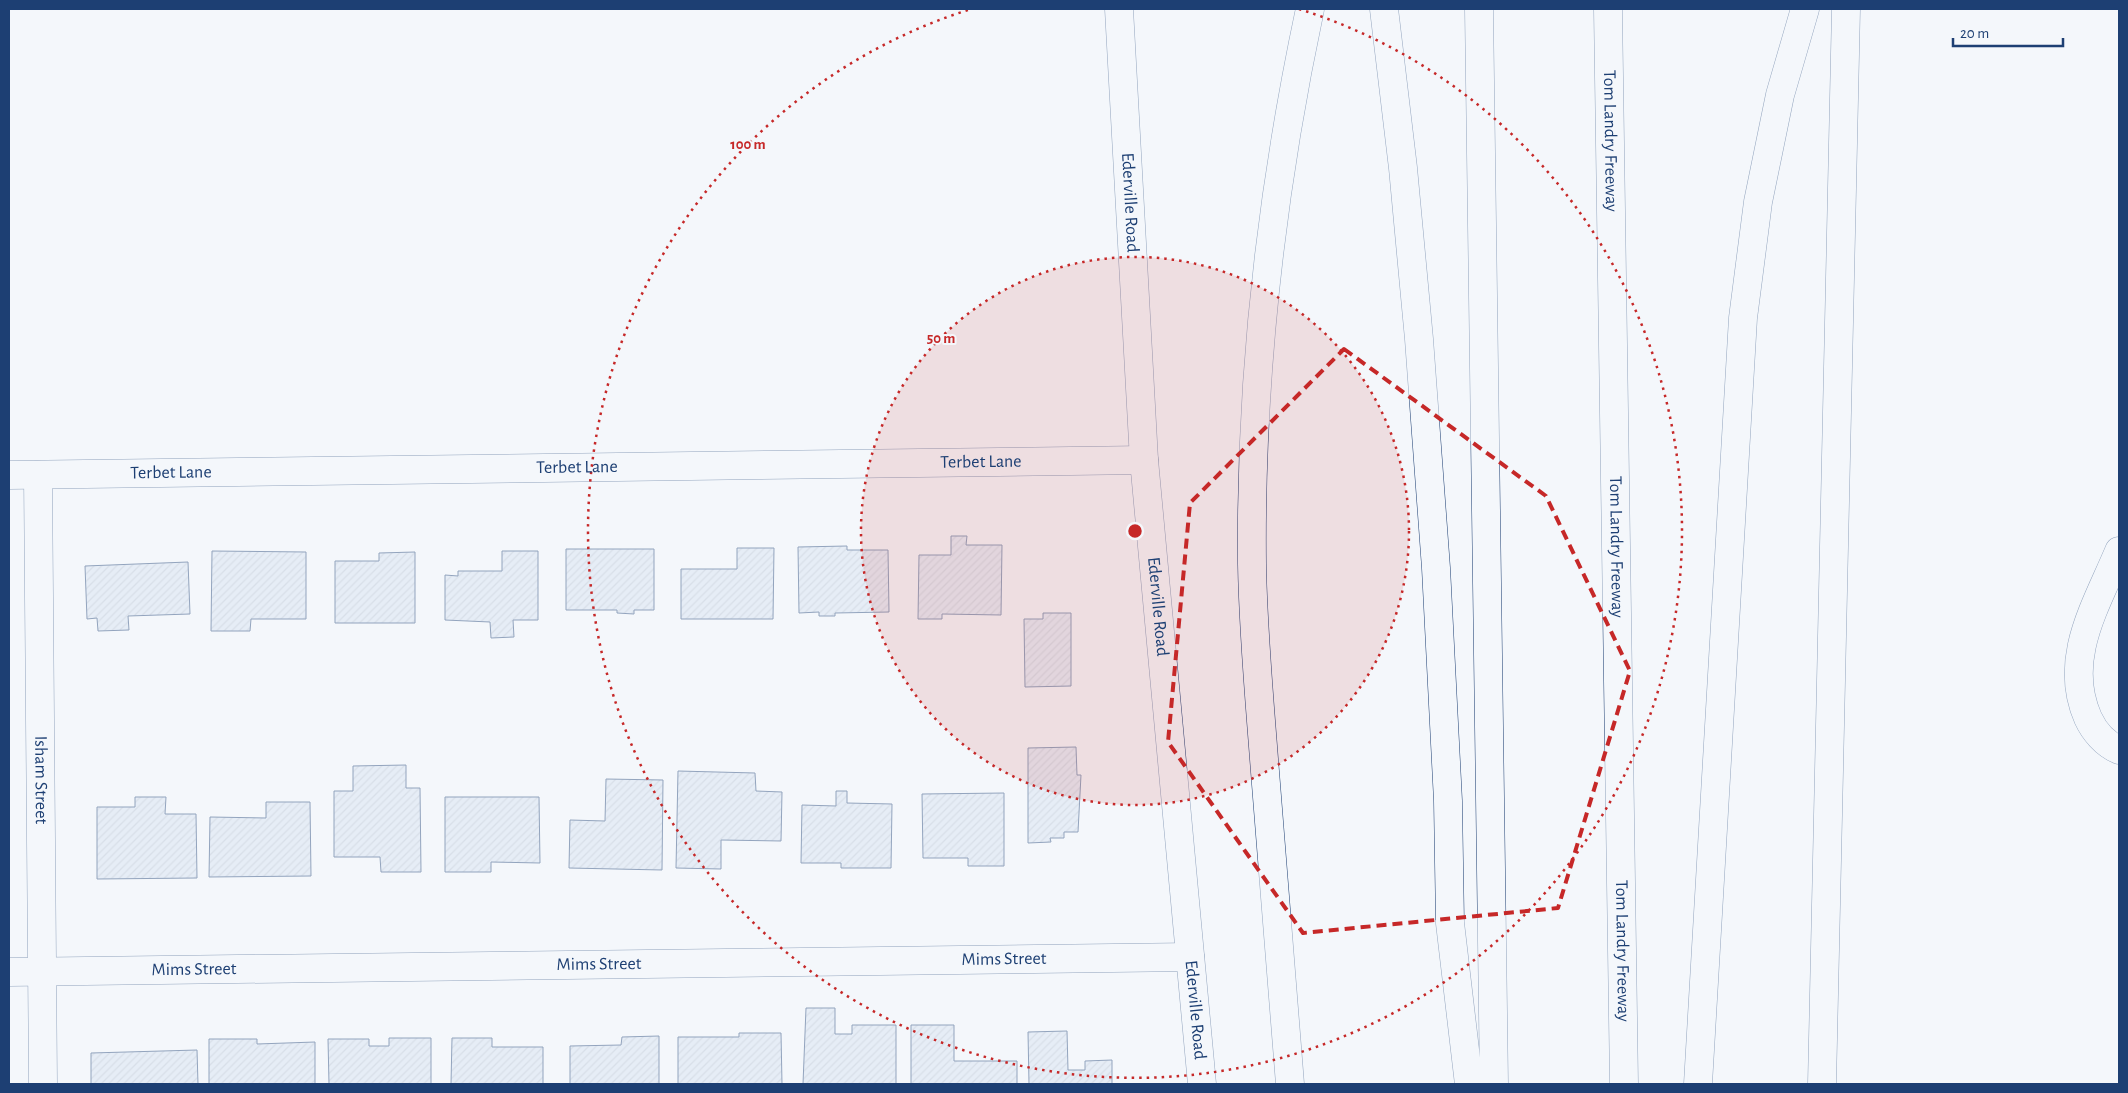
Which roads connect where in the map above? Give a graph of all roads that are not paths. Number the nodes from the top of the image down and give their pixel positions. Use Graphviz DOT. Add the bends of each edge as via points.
graph roads {
  1 [pos="1119,9"];
  2 [pos="1310,9"];
  3 [pos="1384,9"];
  4 [pos="1479,9"];
  5 [pos="1608,9"];
  6 [pos="1805,9"];
  7 [pos="1846,9"];
  8 [pos="1144,460"];
  9 [pos="9,475"];
  10 [pos="38,475"];
  11 [pos="2119,551"];
  12 [pos="2119,750"];
  13 [pos="1190,957"];
  14 [pos="42,971"];
  15 [pos="9,972"];
  16 [pos="43,1084"];
  17 [pos="1202,1084"];
  18 [pos="1290,1084"];
  19 [pos="1469,1084"];
  20 [pos="1494,1084"];
  21 [pos="1624,1084"];
  22 [pos="1698,1084"];
  23 [pos="1822,1084"];
  1 -- 8 [label="main road, Ederville Road"];
  2 -- 18 [label="main road" via="1294,83 1274,208 1260,330 1253,462 1252,566 1258,672"];
  3 -- 19 [label="main road" via="1420,348 1436,568 1448,801 1450,923"];
  4 -- 20 [label="main road"];
  5 -- 21 [label="main road, Tom Landry Freeway"];
  6 -- 22 [label="main road" via="1780,95 1758,202 1743,318"];
  7 -- 23 [label="main road"];
  8 -- 10 [label="main road, Terbet Lane"];
  8 -- 13 [label="main road, Ederville Road"];
  9 -- 10 [label="main road, Terbet Lane"];
  10 -- 14 [label="main road, Isham Street"];
  11 -- 12 [label="main road" via="2084,634 2077,668 2082,703 2094,730"];
  13 -- 14 [label="main road, Mims Street"];
  13 -- 17 [label="main road, Ederville Road"];
  14 -- 15 [label="main road, Mims Street"];
  14 -- 16 [label="main road, Isham Street"];
}
